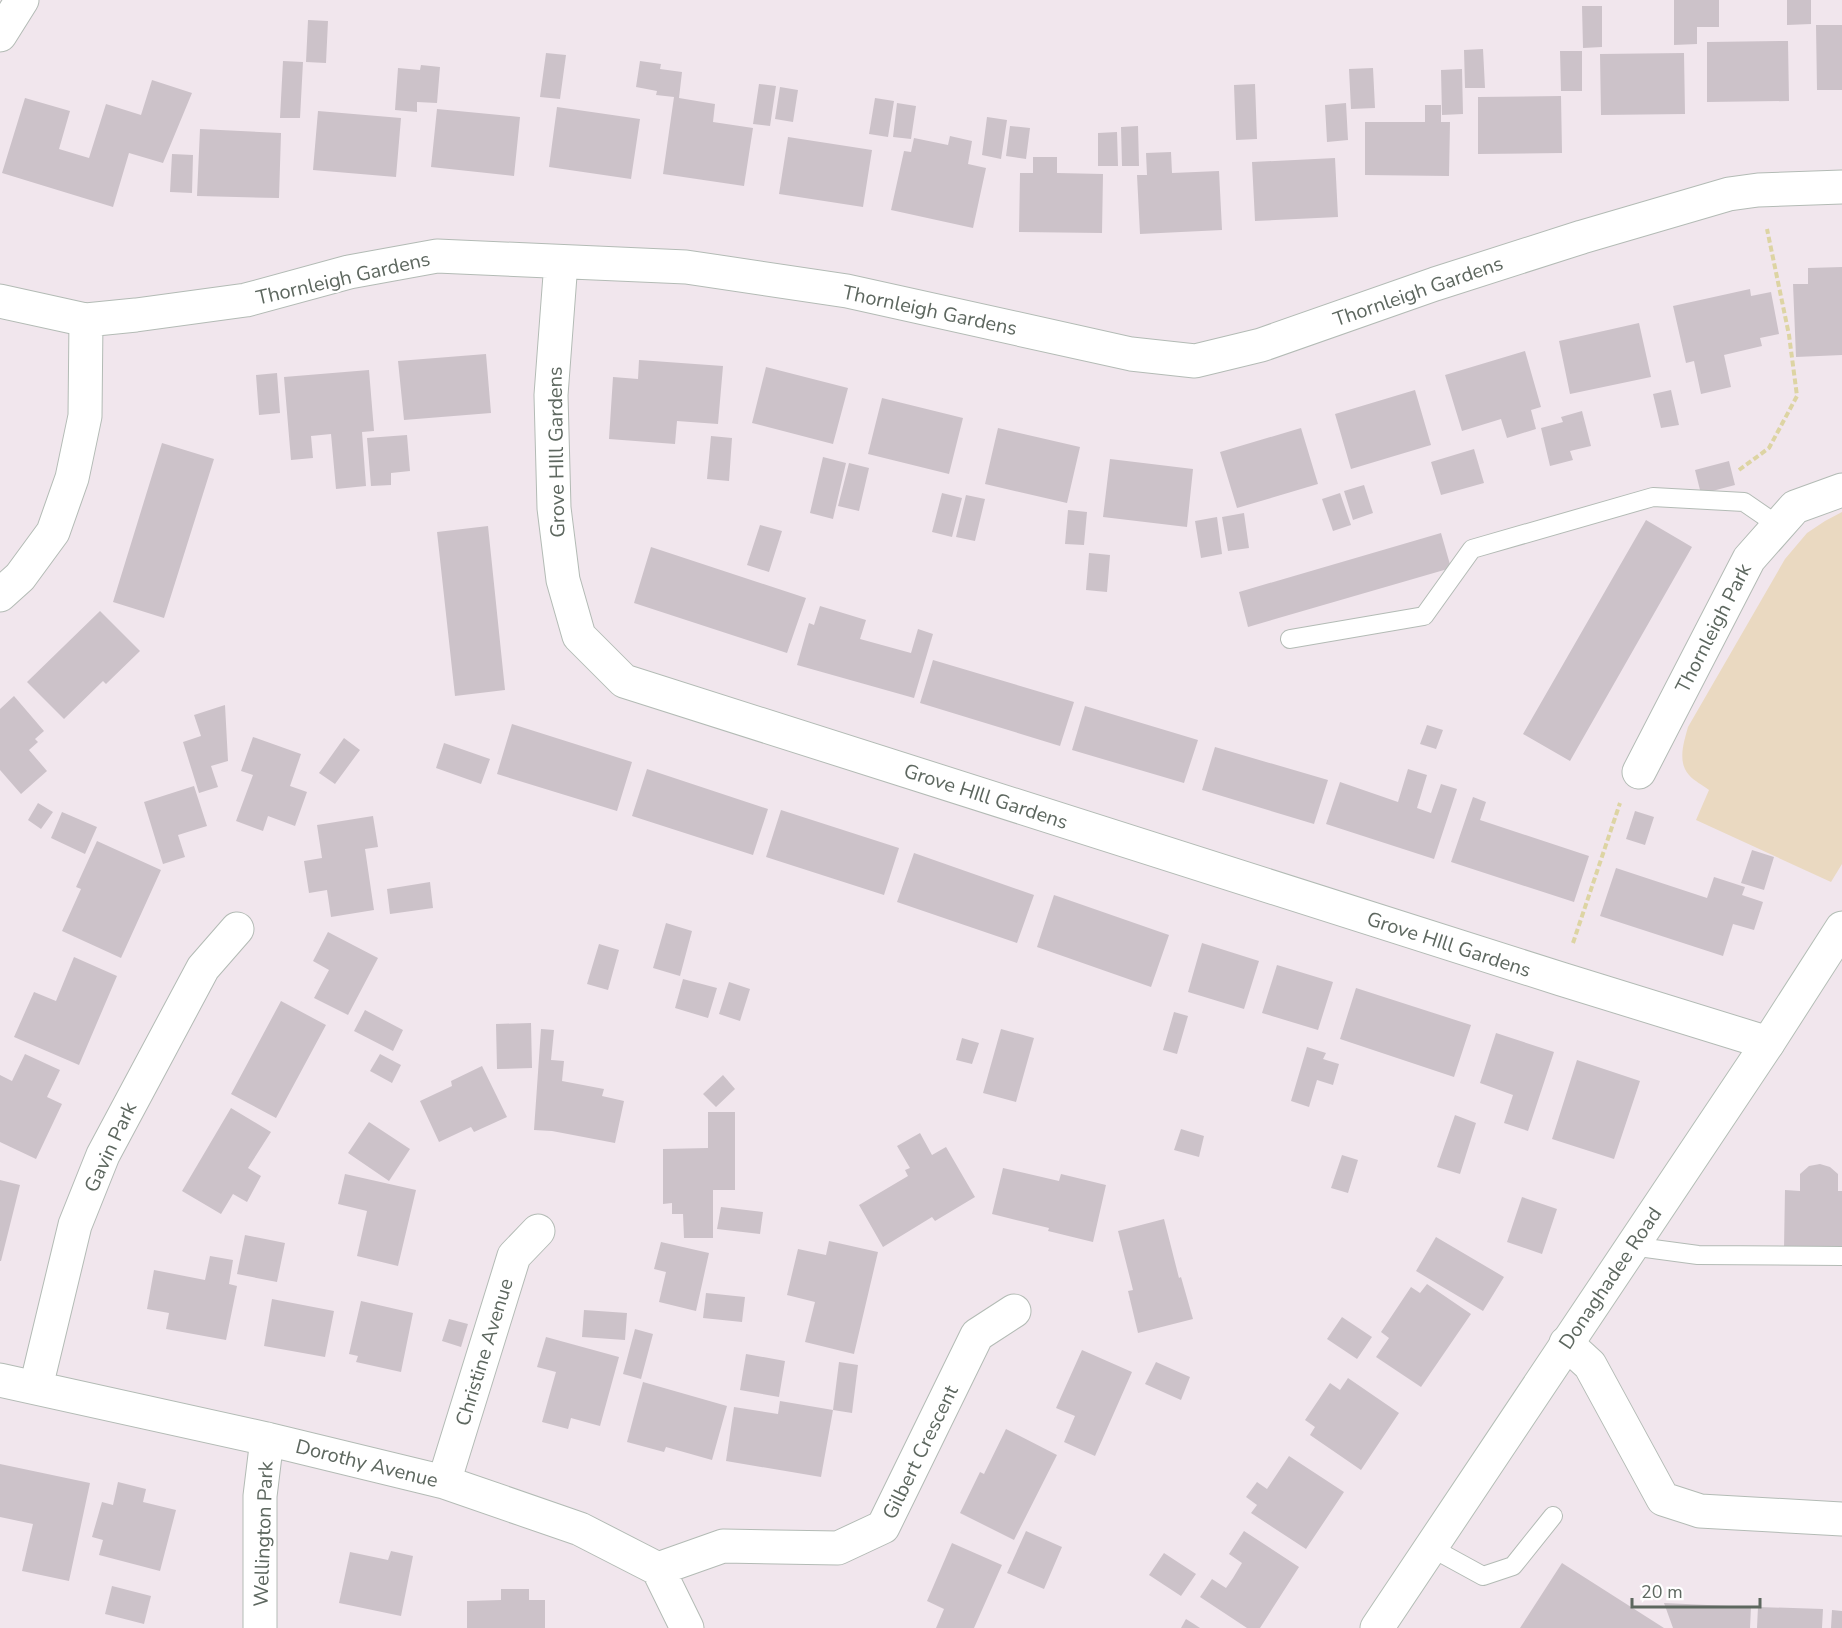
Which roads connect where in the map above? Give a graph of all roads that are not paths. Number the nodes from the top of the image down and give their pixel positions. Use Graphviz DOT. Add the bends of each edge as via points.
graph roads {
  1 [pos="22,0"];
  2 [pos="0,34"];
  3 [pos="1842,187"];
  4 [pos="561,262"];
  5 [pos="0,301"];
  6 [pos="86,320"];
  7 [pos="1842,490"];
  8 [pos="1779,526"];
  9 [pos="0,596"];
  10 [pos="1290,639"];
  11 [pos="1639,772"];
  12 [pos="1842,927"];
  13 [pos="237,929"];
  14 [pos="1768,1043"];
  15 [pos="538,1231"];
  16 [pos="1631,1246"];
  17 [pos="1842,1256"];
  18 [pos="1014,1311"];
  19 [pos="1566,1343"];
  20 [pos="0,1380"];
  21 [pos="36,1387"];
  22 [pos="267,1439"];
  23 [pos="444,1482"];
  24 [pos="1553,1515"];
  25 [pos="1842,1519"];
  26 [pos="1430,1547"];
  27 [pos="658,1569"];
  28 [pos="260,1628"];
  29 [pos="687,1628"];
  30 [pos="1377,1628"];
  1 -- 2 [label="street"];
  3 -- 4 [label="street, Thornleigh Gardens" via="1729,194 1435,284 1261,345 1195,361 1131,354 836,290 686,267"];
  4 -- 6 [label="street, Thornleigh Gardens" via="437,256 349,272 246,300"];
  4 -- 14 [label="street, Grove HIll Gardens" via="551,394 554,508 563,580 579,636 624,681"];
  5 -- 6 [label="street, Thornleigh Gardens"];
  6 -- 9 [label="street" via="85,416 72,478 53,531 20,577"];
  7 -- 8 [label="street, Thornleigh Park" via="1795,507"];
  8 -- 10 [label="lane" via="1744,502 1653,497 1472,549 1424,616"];
  8 -- 11 [label="street, Thornleigh Park" via="1749,559"];
  12 -- 14 [label="street, Donaghadee Road"];
  13 -- 21 [label="street, Gavin Park" via="203,968 103,1155 75,1225"];
  14 -- 16 [label="street, Donaghadee Road"];
  15 -- 23 [label="street, Christine Avenue" via="514,1256"];
  16 -- 17 [label="lane" via="1698,1255"];
  16 -- 19 [label="street, Donaghadee Road"];
  18 -- 27 [label="street, Gilbert Crescent" via="977,1335 883,1527 838,1548 723,1546"];
  19 -- 25 [label="street" via="1590,1365 1663,1499 1700,1510"];
  19 -- 26 [label="street, Donaghadee Road"];
  20 -- 21 [label="street, Dorothy Avenue"];
  21 -- 22 [label="street, Dorothy Avenue"];
  22 -- 23 [label="street, Dorothy Avenue"];
  22 -- 28 [label="street, Wellington Park" via="260,1496"];
  23 -- 27 [label="street, Dorothy Avenue" via="580,1529"];
  24 -- 26 [label="lane" via="1513,1566 1483,1576"];
  26 -- 30 [label="street, Donaghadee Road"];
  27 -- 29 [label="street"];
}
